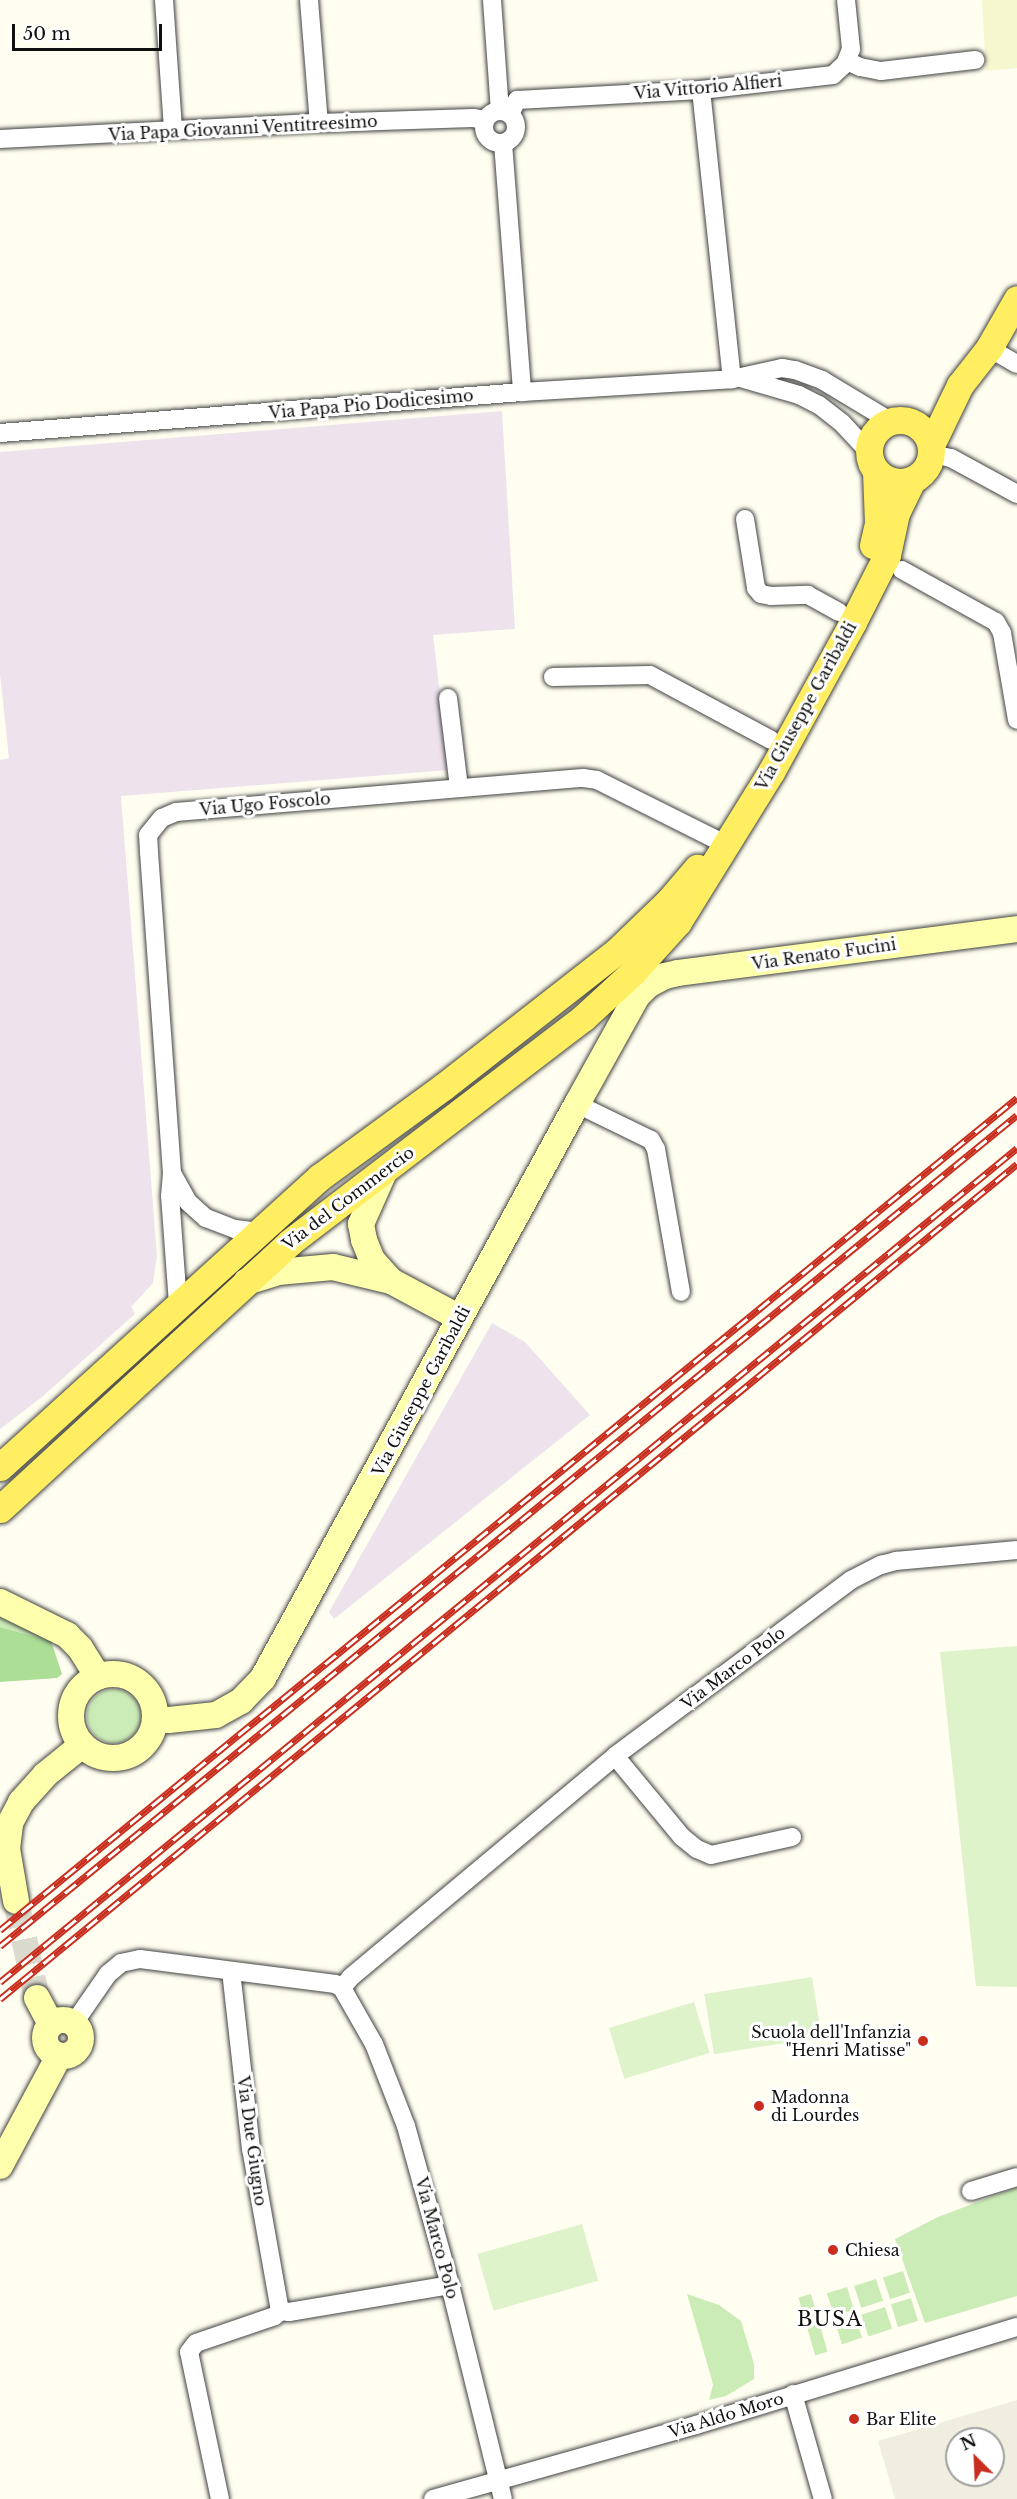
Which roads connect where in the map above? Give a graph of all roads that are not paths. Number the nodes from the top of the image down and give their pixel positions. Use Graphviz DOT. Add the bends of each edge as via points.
graph roads {
  1 [pos="164,0"];
  2 [pos="309,0"];
  3 [pos="492,0"];
  4 [pos="846,0"];
  5 [pos="975,60"];
  6 [pos="847,61"];
  7 [pos="701,90"];
  8 [pos="498,115"];
  9 [pos="319,123"];
  10 [pos="173,130"];
  11 [pos="0,140"];
  12 [pos="503,143"];
  13 [pos="1017,299"];
  14 [pos="989,348"];
  15 [pos="1017,364"];
  16 [pos="737,378"];
  17 [pos="522,392"];
  18 [pos="956,393"];
  19 [pos="896,420"];
  20 [pos="0,432"];
  21 [pos="932,450"];
  22 [pos="872,461"];
  23 [pos="912,480"];
  24 [pos="1017,494"];
  25 [pos="745,519"];
  26 [pos="895,561"];
  27 [pos="839,612"];
  28 [pos="553,677"];
  29 [pos="448,698"];
  30 [pos="1017,720"];
  31 [pos="771,740"];
  32 [pos="459,787"];
  33 [pos="715,839"];
  34 [pos="673,912"];
  35 [pos="1017,929"];
  36 [pos="638,996"];
  37 [pos="577,1104"];
  38 [pos="385,1170"];
  39 [pos="172,1173"];
  40 [pos="258,1232"];
  41 [pos="246,1281"];
  42 [pos="391,1281"];
  43 [pos="681,1292"];
  44 [pos="178,1304"];
  45 [pos="460,1318"];
  46 [pos="0,1467"];
  47 [pos="0,1509"];
  48 [pos="1017,1550"];
  49 [pos="0,1602"];
  50 [pos="98,1677"];
  51 [pos="155,1719"];
  52 [pos="82,1744"];
  53 [pos="615,1756"];
  54 [pos="792,1837"];
  55 [pos="16,1901"];
  56 [pos="231,1971"];
  57 [pos="342,1988"];
  58 [pos="37,1998"];
  59 [pos="62,2023"];
  60 [pos="0,2166"];
  61 [pos="1017,2177"];
  62 [pos="971,2191"];
  63 [pos="450,2285"];
  64 [pos="280,2311"];
  65 [pos="1017,2327"];
  66 [pos="793,2394"];
  67 [pos="501,2490"];
  68 [pos="220,2499"];
  69 [pos="433,2499"];
  70 [pos="823,2499"];
  1 -- 10 [label="street"];
  2 -- 9 [label="street"];
  3 -- 8 [label="street"];
  4 -- 6 [label="street" via="850,49"];
  5 -- 6 [label="street" via="881,71"];
  6 -- 7 [label="street, Via Vittorio Alfieri" via="833,75"];
  7 -- 8 [label="street, Via Vittorio Alfieri" via="518,100"];
  7 -- 16 [label="street"];
  8 -- 9 [label="street, Via Papa Giovanni Ventitreesimo"];
  8 -- 12 [label="street" via="484,128 489,139"];
  8 -- 12 [label="street" via="516,122 514,136"];
  9 -- 10 [label="street, Via Papa Giovanni Ventitreesimo"];
  10 -- 11 [label="street, Via Papa Giovanni Ventitreesimo"];
  12 -- 17 [label="street"];
  13 -- 14 [label="main road, Via Giuseppe Garibaldi"];
  14 -- 15 [label="street"];
  14 -- 18 [label="main road, Via Giuseppe Garibaldi"];
  16 -- 17 [label="street, Via Papa Pio Dodicesimo"];
  16 -- 19 [label="street, Via Papa Pio Dodicesimo" via="768,370 795,370 822,380"];
  16 -- 22 [label="street, Via Papa Pio Dodicesimo" via="799,395 819,405 842,423"];
  17 -- 20 [label="street, Via Papa Pio Dodicesimo"];
  18 -- 19 [label="main road, Via Giuseppe Garibaldi" via="921,414"];
  18 -- 21 [label="main road, Via Giuseppe Garibaldi"];
  19 -- 21 [label="main road" via="915,423 926,432"];
  19 -- 22 [label="main road, Via Giuseppe Garibaldi" via="875,433"];
  21 -- 23 [label="main road, Via Giuseppe Garibaldi" via="925,471"];
  21 -- 24 [label="street"];
  22 -- 23 [label="main road" via="887,480"];
  22 -- 27 [label="main road, Via Giuseppe Garibaldi" via="876,536"];
  23 -- 26 [label="main road, Via Giuseppe Garibaldi" via="896,513"];
  25 -- 27 [label="street" via="756,588 762,594 808,595"];
  26 -- 30 [label="street" via="996,622 1002,633"];
  26 -- 34 [label="main road, Via Giuseppe Garibaldi" via="854,622 771,772"];
  27 -- 31 [label="main road, Via Giuseppe Garibaldi"];
  28 -- 31 [label="street" via="650,675"];
  29 -- 32 [label="street"];
  31 -- 33 [label="main road, Via Giuseppe Garibaldi"];
  32 -- 33 [label="street, Via Ugo Foscolo" via="597,780"];
  32 -- 39 [label="street, Via Ugo Foscolo" via="176,812 153,826 148,835"];
  33 -- 34 [label="main road, Via Giuseppe Garibaldi"];
  34 -- 38 [label="main road, Via del Commercio" via="633,972 584,1018"];
  34 -- 40 [label="main road, Via del Commercio" via="320,1177"];
  35 -- 36 [label="street, Via Renato Fucini" via="678,973 655,980"];
  36 -- 37 [label="street, Via Giuseppe Garibaldi"];
  37 -- 43 [label="street" via="651,1140 656,1149"];
  37 -- 45 [label="street, Via Giuseppe Garibaldi"];
  38 -- 41 [label="main road, Via del Commercio" via="321,1215"];
  38 -- 42 [label="street" via="361,1224 372,1260"];
  39 -- 40 [label="street" via="188,1202 207,1218 235,1229"];
  39 -- 44 [label="street, Via Ugo Foscolo" via="170,1196"];
  40 -- 44 [label="main road, Via del Commercio"];
  41 -- 42 [label="street" via="279,1272 333,1267"];
  41 -- 47 [label="main road, Via del Commercio"];
  42 -- 45 [label="street"];
  44 -- 46 [label="main road, Via del Commercio"];
  45 -- 51 [label="street, Via Giuseppe Garibaldi" via="263,1678 241,1701 216,1715"];
  48 -- 53 [label="street, Via Marco Polo" via="896,1561 851,1580"];
  49 -- 50 [label="street" via="67,1635"];
  50 -- 51 [label="street" via="126,1676 139,1683 149,1694"];
  50 -- 52 [label="street" via="76,1695 72,1709 75,1734"];
  51 -- 52 [label="street" via="151,1734 132,1753 106,1757"];
  52 -- 55 [label="street" via="45,1775 21,1802 10,1823 8,1849"];
  53 -- 54 [label="street" via="682,1837 711,1856"];
  53 -- 57 [label="street, Via Marco Polo"];
  56 -- 57 [label="street"];
  56 -- 59 [label="street" via="151,1960 121,1963"];
  56 -- 64 [label="street, Via Due Giugno" via="251,2149"];
  57 -- 63 [label="street, Via Marco Polo" via="385,2068 406,2126"];
  58 -- 59 [label="street"];
  59 -- 60 [label="street" via="44,2034 48,2050 59,2056"];
  61 -- 62 [label="street"];
  63 -- 64 [label="street"];
  63 -- 67 [label="street, Via Marco Polo"];
  64 -- 68 [label="street" via="196,2343 189,2352"];
  65 -- 66 [label="street, Via Aldo Moro"];
  66 -- 67 [label="street, Via Aldo Moro"];
  66 -- 70 [label="street"];
  67 -- 69 [label="street, Via Aldo Moro"];
}
